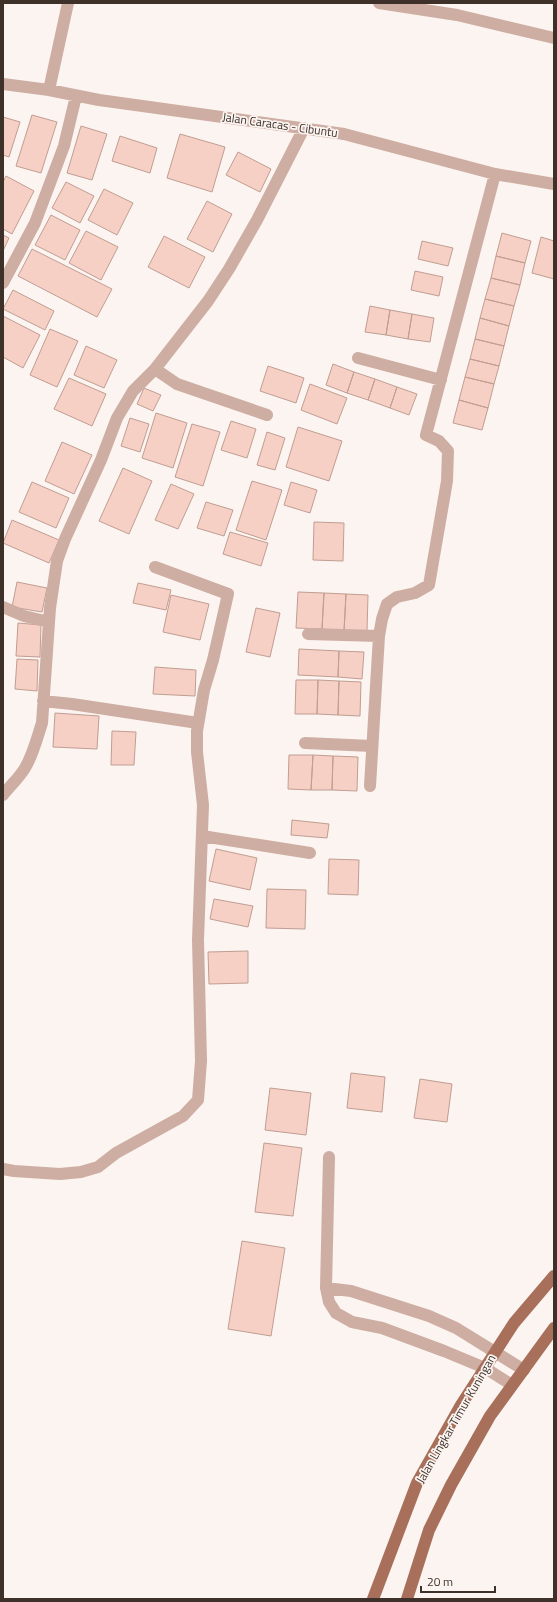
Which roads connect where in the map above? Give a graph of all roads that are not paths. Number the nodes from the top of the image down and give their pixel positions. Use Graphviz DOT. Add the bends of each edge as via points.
graph roads {
  1 [pos="68,3"];
  2 [pos="379,3"];
  3 [pos="554,38"];
  4 [pos="3,84"];
  5 [pos="48,90"];
  6 [pos="76,96"];
  7 [pos="304,128"];
  8 [pos="495,174"];
  9 [pos="554,184"];
  10 [pos="3,283"];
  11 [pos="358,358"];
  12 [pos="156,369"];
  13 [pos="441,380"];
  14 [pos="267,415"];
  15 [pos="155,567"];
  16 [pos="3,607"];
  17 [pos="49,622"];
  18 [pos="308,634"];
  19 [pos="379,636"];
  20 [pos="44,702"];
  21 [pos="198,723"];
  22 [pos="305,743"];
  23 [pos="372,746"];
  24 [pos="370,786"];
  25 [pos="3,795"];
  26 [pos="202,836"];
  27 [pos="310,853"];
  28 [pos="329,1157"];
  29 [pos="3,1169"];
  30 [pos="554,1276"];
  31 [pos="326,1288"];
  32 [pos="554,1328"];
  33 [pos="495,1353"];
  34 [pos="485,1368"];
  35 [pos="524,1370"];
  36 [pos="512,1385"];
  37 [pos="373,1599"];
  38 [pos="407,1599"];
  1 -- 5 [label="street"];
  2 -- 3 [label="street" via="457,16"];
  4 -- 5 [label="street, Jalan Caracas - Cibuntu"];
  5 -- 6 [label="street, Jalan Caracas - Cibuntu"];
  6 -- 7 [label="street, Jalan Caracas - Cibuntu"];
  6 -- 10 [label="street" via="64,146 35,223"];
  7 -- 8 [label="street, Jalan Caracas - Cibuntu" via="344,134"];
  7 -- 12 [label="street" via="257,220 229,268 208,301"];
  8 -- 9 [label="street, Jalan Caracas - Cibuntu"];
  8 -- 13 [label="street"];
  11 -- 13 [label="street"];
  12 -- 14 [label="street" via="177,384"];
  12 -- 17 [label="street" via="133,391 117,418 65,539 57,561"];
  13 -- 19 [label="street" via="426,435 439,441 448,451 447,481 429,585 415,593 396,597 387,604"];
  15 -- 21 [label="street" via="228,594"];
  16 -- 17 [label="street" via="24,616"];
  17 -- 20 [label="street"];
  18 -- 19 [label="street"];
  19 -- 23 [label="street"];
  20 -- 21 [label="street"];
  20 -- 25 [label="street" via="42,723 26,767"];
  21 -- 26 [label="street" via="197,752 203,805"];
  22 -- 23 [label="street"];
  23 -- 24 [label="street"];
  26 -- 27 [label="street"];
  26 -- 29 [label="street" via="198,940 201,1061 198,1100 183,1116 116,1153 98,1167 60,1174"];
  28 -- 31 [label="street"];
  30 -- 33 [label="main road, Jalan Lingkar Timur Kuningan" via="514,1323"];
  31 -- 33 [label="street" via="352,1291 429,1316 456,1328"];
  31 -- 34 [label="street" via="336,1313 352,1322 389,1331 444,1350"];
  32 -- 35 [label="main road"];
  33 -- 34 [label="main road, Jalan Lingkar Timur Kuningan"];
  33 -- 35 [label="street"];
  34 -- 36 [label="street"];
  34 -- 37 [label="main road, Jalan Lingkar Timur Kuningan" via="417,1483"];
  35 -- 36 [label="main road"];
  36 -- 38 [label="main road" via="490,1416 451,1485 429,1530"];
}
